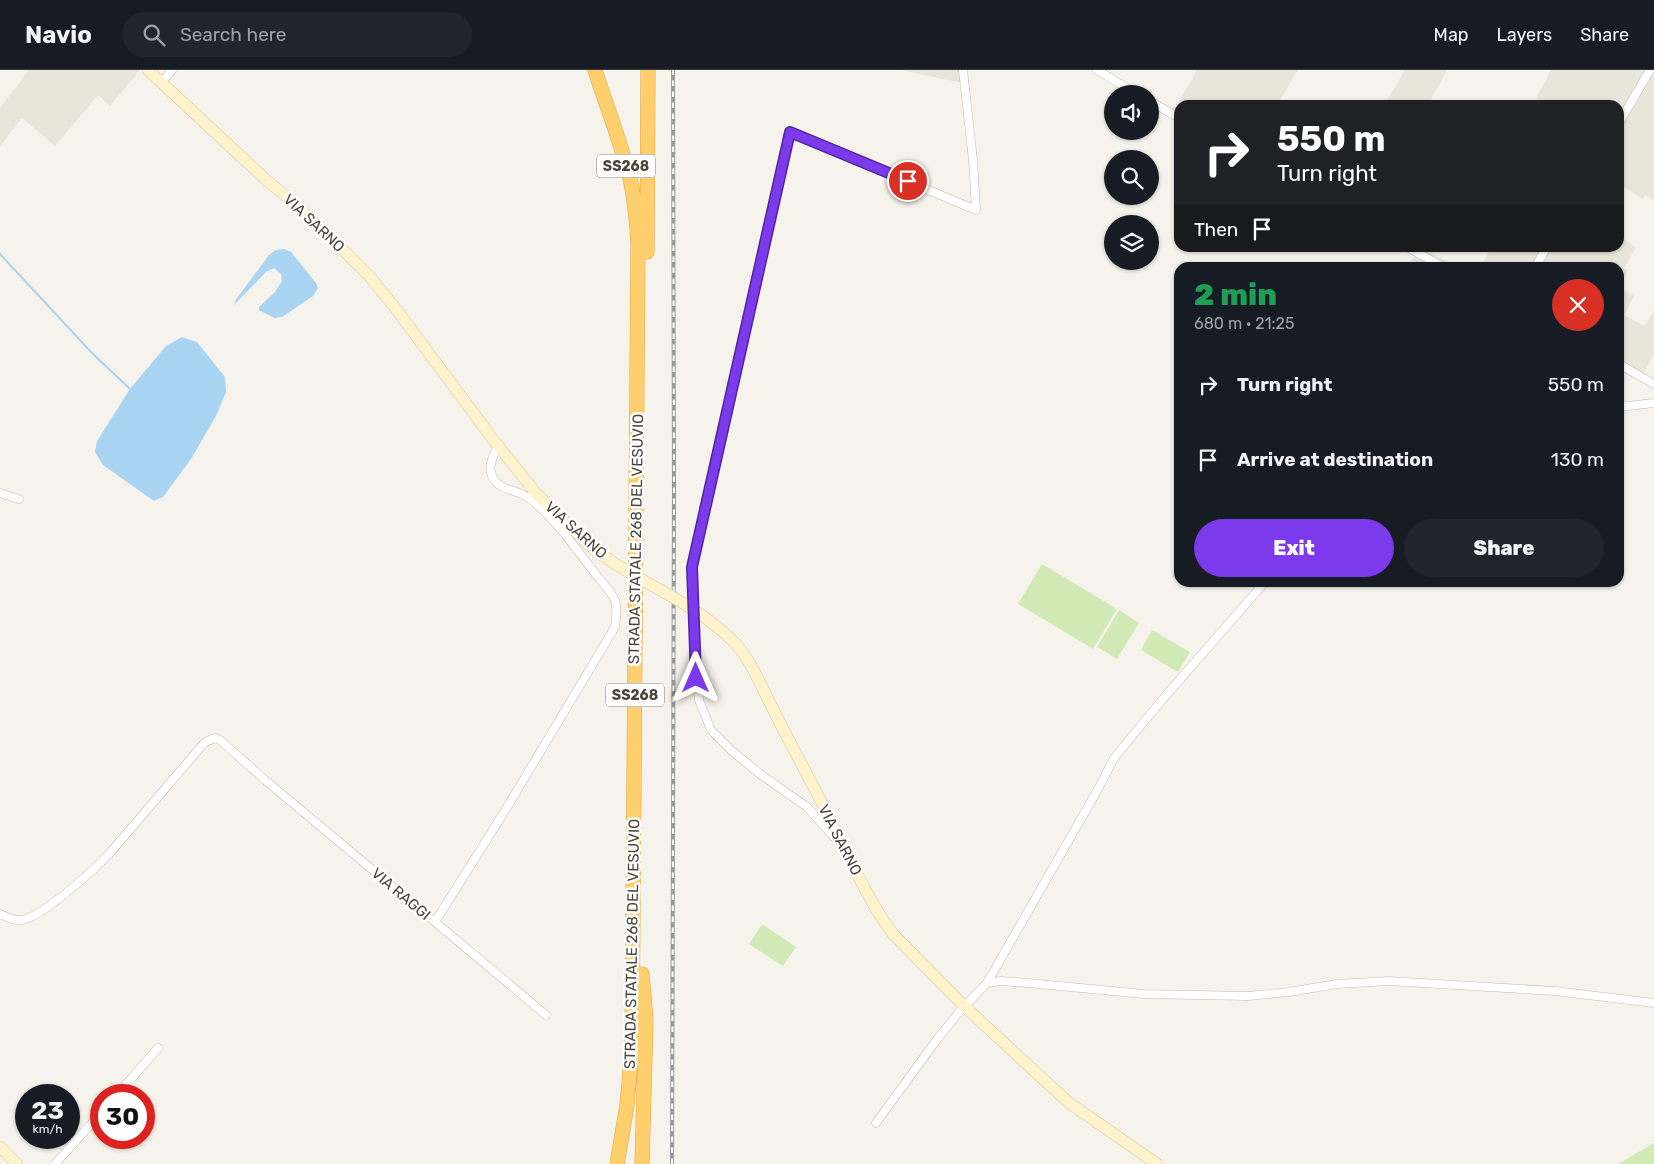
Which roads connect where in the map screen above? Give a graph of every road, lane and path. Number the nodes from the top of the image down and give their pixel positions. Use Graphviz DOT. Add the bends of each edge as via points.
graph roads {
  1 [pos="148,70"];
  2 [pos="172,70"];
  3 [pos="594,70"];
  4 [pos="648,70"];
  5 [pos="963,70"];
  6 [pos="1097,70"];
  7 [pos="1650,70"];
  8 [pos="162,82"];
  9 [pos="1123,85"];
  10 [pos="1159,106"];
  11 [pos="1624,114"];
  12 [pos="1174,115"];
  13 [pos="1416,252"];
  14 [pos="1434,262"];
  15 [pos="1624,367"];
  16 [pos="1654,384"];
  17 [pos="1654,403"];
  18 [pos="1624,406"];
  19 [pos="498,446"];
  20 [pos="0,493"];
  21 [pos="19,499"];
  22 [pos="1261,587"];
  23 [pos="843,846"];
  24 [pos="0,914"];
  25 [pos="435,922"];
  26 [pos="642,974"];
  27 [pos="987,983"];
  28 [pos="1654,1002"];
  29 [pos="965,1007"];
  30 [pos="546,1015"];
  31 [pos="158,1048"];
  32 [pos="127,1084"];
  33 [pos="876,1123"];
  34 [pos="90,1125"];
  35 [pos="0,1147"];
  36 [pos="17,1164"];
  37 [pos="55,1164"];
  38 [pos="617,1164"];
  39 [pos="625,1164"];
  40 [pos="642,1164"];
  41 [pos="1157,1164"];
  1 -- 8 [label="street, VIA SARNO"];
  2 -- 8 [label="street"];
  3 -- 38 [label="highway, STRADA STATALE 268 DEL VESUVIO / SS268" via="631,184 639,266 632,1048"];
  4 -- 26 [label="highway, STRADA STATALE 268 DEL VESUVIO / SS268"];
  5 -- 23 [label="street" via="976,210 790,132 692,567 696,678 699,700 711,730 760,774 807,807"];
  6 -- 9 [label="street"];
  7 -- 11 [label="street"];
  8 -- 19 [label="street, VIA SARNO" via="370,277"];
  10 -- 12 [label="street"];
  13 -- 14 [label="street"];
  15 -- 16 [label="street"];
  17 -- 18 [label="street"];
  19 -- 23 [label="street, VIA SARNO, bridge" via="536,493 590,546 687,606 734,642 754,671"];
  19 -- 25 [label="street, VIA RAGGI" via="490,471 494,480 529,498 570,541 615,601 615,628"];
  20 -- 21 [label="street"];
  22 -- 27 [label="street" via="1114,758"];
  23 -- 29 [label="street, VIA SARNO" via="884,921"];
  24 -- 25 [label="street, VIA RAGGI" via="23,920 39,914 92,871 205,742 215,738"];
  25 -- 30 [label="street"];
  26 -- 39 [label="highway, STRADA STATALE 268 DEL VESUVIO / SS268" via="638,1083"];
  26 -- 40 [label="highway" via="646,1020"];
  27 -- 28 [label="street" via="1001,981 1144,994 1248,996 1337,984 1389,981"];
  27 -- 29 [label="street"];
  29 -- 33 [label="street" via="938,1038"];
  29 -- 41 [label="street, VIA SARNO" via="1068,1102"];
  31 -- 32 [label="street"];
  34 -- 37 [label="street"];
  35 -- 36 [label="street"];
}
